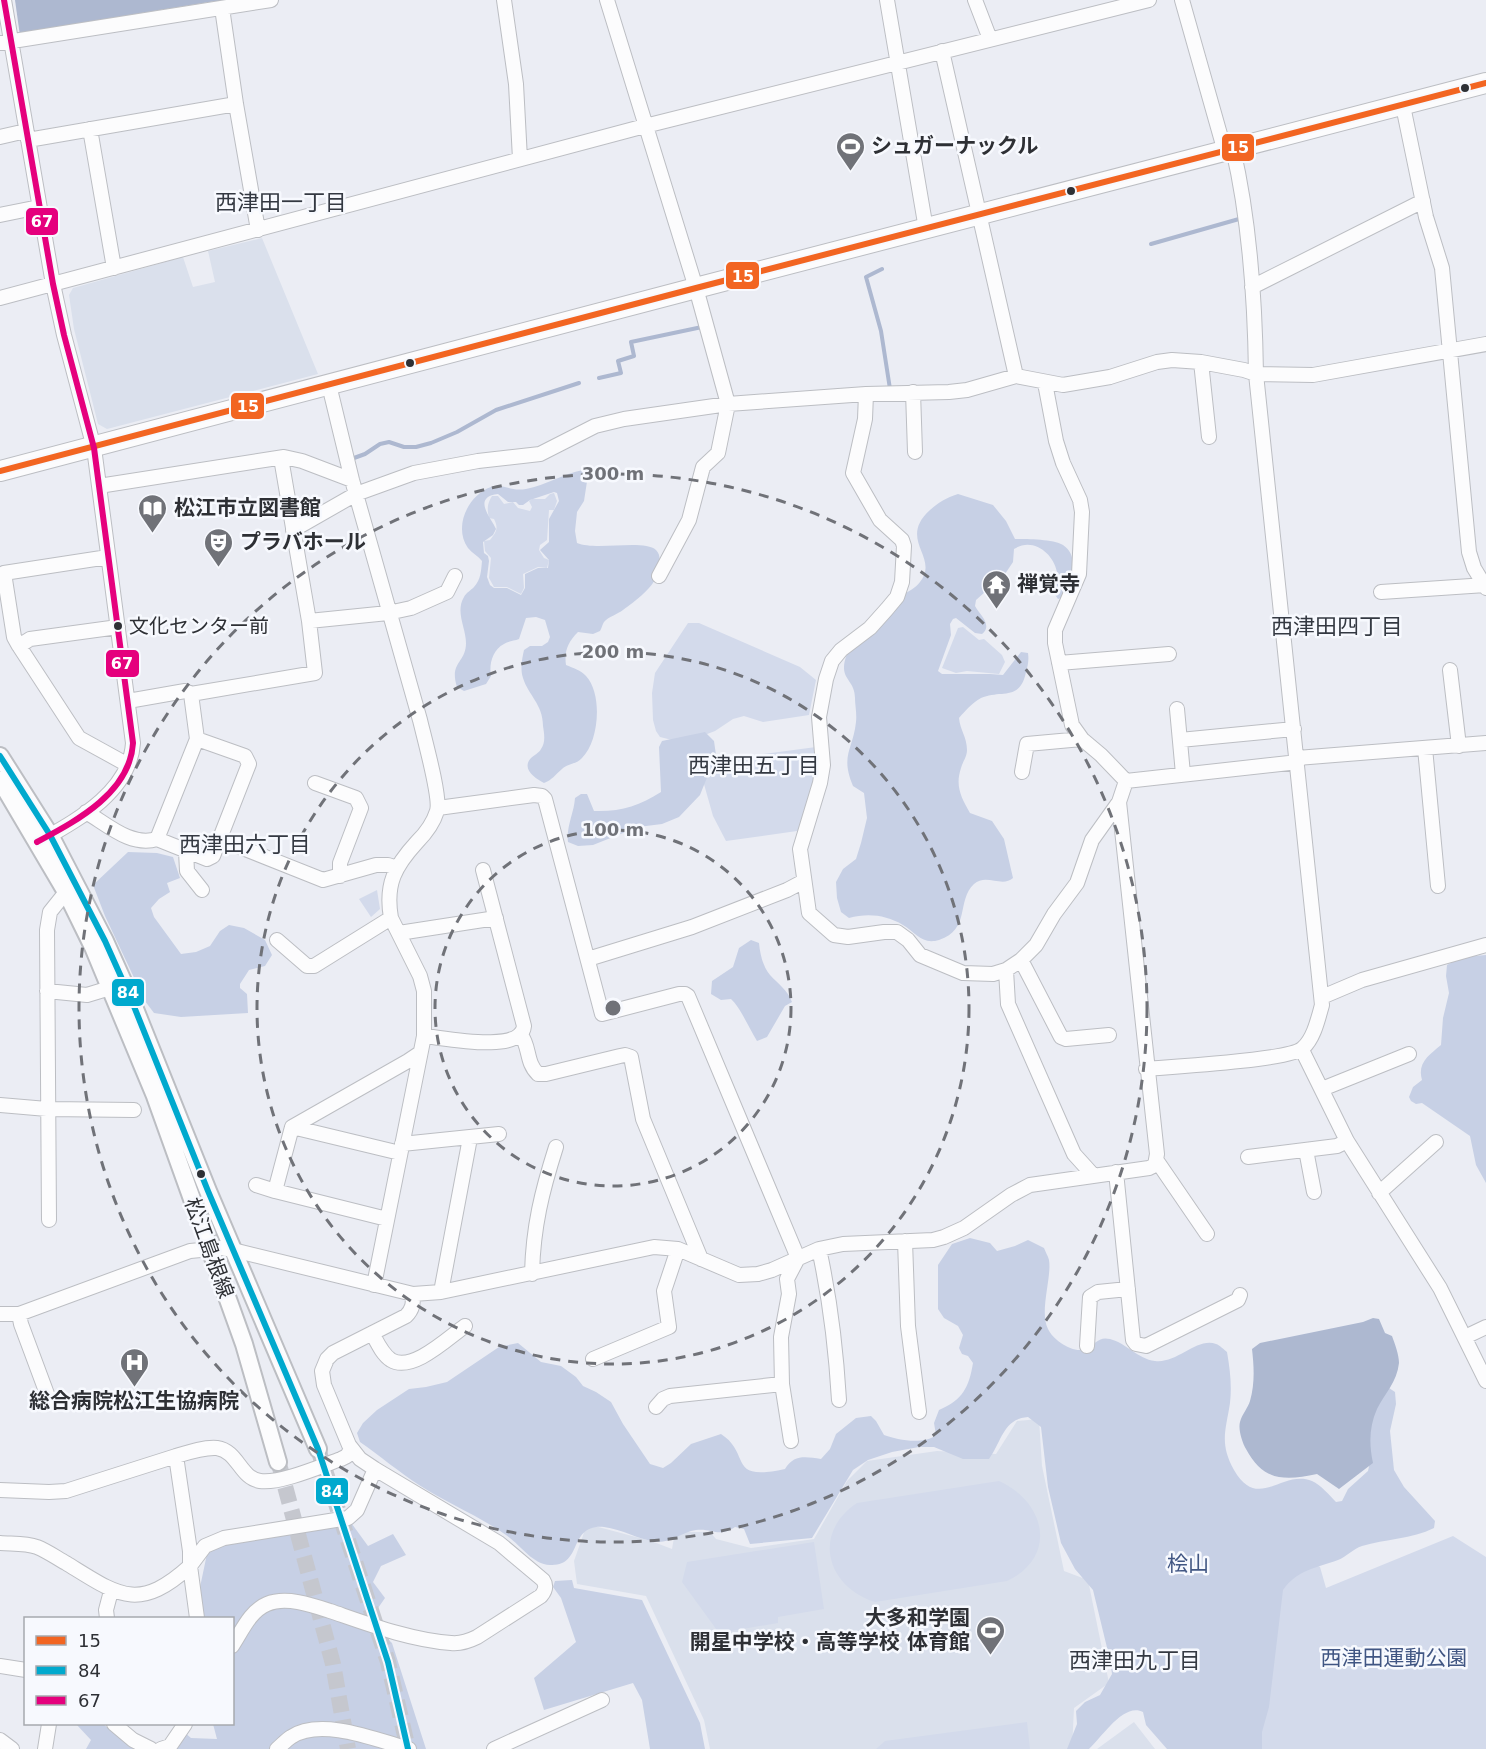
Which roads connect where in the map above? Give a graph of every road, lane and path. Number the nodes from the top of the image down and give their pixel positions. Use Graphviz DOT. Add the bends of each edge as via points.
graph roads {
  1 [pos="4,0"];
  2 [pos="272,0"];
  3 [pos="504,0"];
  4 [pos="607,0"];
  5 [pos="887,0"];
  6 [pos="975,0"];
  7 [pos="1149,0"];
  8 [pos="1182,0"];
  9 [pos="222,8"];
  10 [pos="990,39"];
  11 [pos="7,41"];
  12 [pos="942,51"];
  13 [pos="898,62"];
  14 [pos="1486,83"];
  15 [pos="236,104"];
  16 [pos="1403,106"];
  17 [pos="645,126"];
  18 [pos="90,129"];
  19 [pos="27,136"];
  20 [pos="0,137"];
  21 [pos="1229,150"];
  22 [pos="520,159"];
  23 [pos="1423,201"];
  24 [pos="39,207"];
  25 [pos="0,215"];
  26 [pos="979,215"];
  27 [pos="926,229"];
  28 [pos="258,230"];
  29 [pos="114,268"];
  30 [pos="53,284"];
  31 [pos="1252,287"];
  32 [pos="696,288"];
  33 [pos="0,298"];
  34 [pos="1486,344"];
  35 [pos="1449,352"];
  36 [pos="1201,362"];
  37 [pos="1256,375"];
  38 [pos="1016,376"];
  39 [pos="1045,383"];
  40 [pos="329,386"];
  41 [pos="913,392"];
  42 [pos="866,394"];
  43 [pos="728,404"];
  44 [pos="1209,437"];
  45 [pos="94,448"];
  46 [pos="915,452"];
  47 [pos="281,458"];
  48 [pos="0,471"];
  49 [pos="99,486"];
  50 [pos="354,487"];
  51 [pos="293,530"];
  52 [pos="108,557"];
  53 [pos="454,576"];
  54 [pos="659,576"];
  55 [pos="1485,586"];
  56 [pos="1381,592"];
  57 [pos="388,613"];
  58 [pos="309,621"];
  59 [pos="118,627"];
  60 [pos="20,646"];
  61 [pos="1169,654"];
  62 [pos="1059,663"];
  63 [pos="1450,670"];
  64 [pos="191,694"];
  65 [pos="128,701"];
  66 [pos="1178,709"];
  67 [pos="1294,729"];
  68 [pos="197,739"];
  69 [pos="1082,739"];
  70 [pos="1180,740"];
  71 [pos="1486,743"];
  72 [pos="1459,746"];
  73 [pos="1425,748"];
  74 [pos="0,756"];
  75 [pos="1297,760"];
  76 [pos="128,765"];
  77 [pos="1022,772"];
  78 [pos="1183,774"];
  79 [pos="0,780"];
  80 [pos="1126,781"];
  81 [pos="315,783"];
  82 [pos="1119,801"];
  83 [pos="438,808"];
  84 [pos="86,812"];
  85 [pos="44,839"];
  86 [pos="156,839"];
  87 [pos="220,839"];
  88 [pos="186,851"];
  89 [pos="397,868"];
  90 [pos="483,870"];
  91 [pos="340,876"];
  92 [pos="804,881"];
  93 [pos="1438,886"];
  94 [pos="202,891"];
  95 [pos="66,892"];
  96 [pos="391,918"];
  97 [pos="496,918"];
  98 [pos="399,933"];
  99 [pos="277,940"];
  100 [pos="1486,945"];
  101 [pos="588,959"];
  102 [pos="1021,960"];
  103 [pos="1006,970"];
  104 [pos="110,988"];
  105 [pos="47,991"];
  106 [pos="1322,997"];
  107 [pos="521,1035"];
  108 [pos="1109,1035"];
  109 [pos="424,1036"];
  110 [pos="1302,1050"];
  111 [pos="420,1053"];
  112 [pos="1409,1054"];
  113 [pos="1146,1069"];
  114 [pos="1322,1089"];
  115 [pos="0,1105"];
  116 [pos="47,1109"];
  117 [pos="134,1110"];
  118 [pos="291,1127"];
  119 [pos="499,1134"];
  120 [pos="470,1138"];
  121 [pos="1347,1141"];
  122 [pos="1436,1142"];
  123 [pos="556,1147"];
  124 [pos="401,1149"];
  125 [pos="1306,1150"];
  126 [pos="1248,1157"];
  127 [pos="1157,1161"];
  128 [pos="1116,1172"];
  129 [pos="1093,1175"];
  130 [pos="256,1185"];
  131 [pos="275,1191"];
  132 [pos="1314,1192"];
  133 [pos="1378,1193"];
  134 [pos="387,1219"];
  135 [pos="49,1220"];
  136 [pos="1207,1234"];
  137 [pos="905,1241"];
  138 [pos="210,1248"];
  139 [pos="678,1249"];
  140 [pos="819,1249"];
  141 [pos="233,1250"];
  142 [pos="798,1258"];
  143 [pos="701,1259"];
  144 [pos="532,1274"];
  145 [pos="374,1285"];
  146 [pos="1128,1289"];
  147 [pos="441,1292"];
  148 [pos="413,1294"];
  149 [pos="1240,1295"];
  150 [pos="0,1314"];
  151 [pos="19,1314"];
  152 [pos="465,1326"];
  153 [pos="1486,1327"];
  154 [pos="372,1333"];
  155 [pos="1465,1337"];
  156 [pos="1087,1347"];
  157 [pos="593,1359"];
  158 [pos="1486,1381"];
  159 [pos="782,1384"];
  160 [pos="839,1400"];
  161 [pos="50,1402"];
  162 [pos="656,1407"];
  163 [pos="919,1412"];
  164 [pos="791,1441"];
  165 [pos="318,1449"];
  166 [pos="351,1449"];
  167 [pos="176,1456"];
  168 [pos="278,1462"];
  169 [pos="375,1469"];
  170 [pos="0,1490"];
  171 [pos="0,1543"];
  172 [pos="190,1566"];
  173 [pos="111,1591"];
  174 [pos="107,1617"];
  175 [pos="197,1617"];
  176 [pos="234,1643"];
  177 [pos="0,1666"];
  178 [pos="24,1670"];
  179 [pos="602,1700"];
  180 [pos="49,1725"];
  181 [pos="115,1725"];
  182 [pos="181,1725"];
  183 [pos="0,1740"];
  184 [pos="12,1749"];
  185 [pos="45,1749"];
  186 [pos="151,1749"];
  187 [pos="161,1749"];
  188 [pos="277,1749"];
  189 [pos="409,1749"];
  190 [pos="494,1749"];
  1 -- 11 [label="street"];
  2 -- 9 [label="street"];
  3 -- 22 [label="street" via="516,84"];
  4 -- 17 [label="street"];
  5 -- 13 [label="street"];
  6 -- 10 [label="street"];
  7 -- 10 [label="street"];
  8 -- 21 [label="street"];
  9 -- 11 [label="street"];
  9 -- 15 [label="street"];
  10 -- 12 [label="street"];
  11 -- 19 [label="street"];
  12 -- 13 [label="street"];
  12 -- 26 [label="street"];
  13 -- 17 [label="street"];
  13 -- 27 [label="street"];
  14 -- 16 [label="highway"];
  15 -- 18 [label="street"];
  15 -- 28 [label="street"];
  16 -- 21 [label="highway"];
  16 -- 23 [label="street"];
  17 -- 22 [label="street"];
  17 -- 32 [label="street"];
  18 -- 19 [label="street"];
  18 -- 29 [label="street"];
  19 -- 20 [label="street"];
  19 -- 24 [label="street"];
  21 -- 26 [label="highway"];
  21 -- 31 [label="street" via="1241,190"];
  22 -- 28 [label="street"];
  23 -- 31 [label="street"];
  23 -- 35 [label="street" via="1442,268"];
  24 -- 25 [label="street"];
  24 -- 30 [label="street"];
  26 -- 27 [label="highway"];
  26 -- 38 [label="street"];
  27 -- 32 [label="highway"];
  28 -- 29 [label="street"];
  29 -- 30 [label="street"];
  30 -- 33 [label="street"];
  30 -- 45 [label="street"];
  31 -- 37 [label="street"];
  32 -- 40 [label="highway"];
  32 -- 43 [label="street"];
  34 -- 35 [label="street"];
  35 -- 37 [label="street" via="1314,375"];
  35 -- 55 [label="street" via="1469,552"];
  36 -- 37 [label="street"];
  36 -- 39 [label="street" via="1164,361 1063,386"];
  36 -- 44 [label="street"];
  37 -- 67 [label="street"];
  38 -- 39 [label="street"];
  38 -- 41 [label="street" via="967,390"];
  39 -- 62 [label="street" via="1056,441 1082,512 1079,574 1055,630"];
  40 -- 45 [label="highway"];
  40 -- 50 [label="street"];
  41 -- 42 [label="street"];
  41 -- 46 [label="street"];
  42 -- 43 [label="street"];
  42 -- 92 [label="street" via="865,419 853,473 880,520 902,540 902,582 887,609 832,661 821,696 820,783 800,849"];
  43 -- 50 [label="street" via="605,423 540,454 478,461"];
  43 -- 54 [label="street" via="718,453 703,467 689,520"];
  45 -- 48 [label="highway"];
  45 -- 49 [label="street"];
  47 -- 49 [label="street"];
  47 -- 50 [label="street" via="302,461"];
  47 -- 51 [label="street"];
  49 -- 52 [label="street"];
  50 -- 51 [label="street"];
  50 -- 57 [label="street"];
  51 -- 58 [label="street"];
  52 -- 59 [label="street"];
  52 -- 60 [label="street" via="4,573 14,637"];
  53 -- 57 [label="street" via="447,592 411,608"];
  55 -- 56 [label="street"];
  57 -- 58 [label="street"];
  57 -- 83 [label="street" via="420,720"];
  58 -- 64 [label="street" via="315,673"];
  59 -- 60 [label="street" via="30,639"];
  59 -- 65 [label="street"];
  60 -- 76 [label="street" via="78,738"];
  61 -- 62 [label="street"];
  62 -- 69 [label="street" via="1070,718"];
  63 -- 72 [label="street"];
  64 -- 65 [label="street" via="185,691"];
  64 -- 68 [label="street"];
  65 -- 76 [label="street" via="133,743"];
  66 -- 70 [label="street"];
  67 -- 70 [label="street"];
  67 -- 75 [label="street"];
  68 -- 86 [label="street"];
  68 -- 87 [label="street" via="245,756 249,764"];
  69 -- 77 [label="street" via="1027,744"];
  69 -- 80 [label="street"];
  70 -- 78 [label="street"];
  71 -- 72 [label="street"];
  72 -- 73 [label="street"];
  73 -- 75 [label="street"];
  73 -- 93 [label="street"];
  74 -- 85 [label="main road, 松江島根線"];
  75 -- 78 [label="street"];
  75 -- 106 [label="street"];
  76 -- 84 [label="street" via="111,791"];
  78 -- 80 [label="street"];
  79 -- 85 [label="main road, 松江島根線"];
  80 -- 82 [label="street"];
  81 -- 91 [label="street" via="356,798 361,808 340,863"];
  82 -- 102 [label="street" via="1092,840 1072,890 1036,945"];
  82 -- 113 [label="street"];
  83 -- 89 [label="street" via="431,825"];
  83 -- 101 [label="street" via="542,796"];
  84 -- 85 [label="street"];
  84 -- 86 [label="street" via="132,840"];
  85 -- 95 [label="main road, 松江島根線"];
  85 -- 141 [label="main road, 松江島根線" via="100,932 131,999"];
  86 -- 88 [label="street"];
  87 -- 88 [label="street" via="211,858"];
  87 -- 91 [label="street" via="323,880"];
  88 -- 94 [label="street" via="186,871"];
  89 -- 91 [label="street" via="376,865"];
  89 -- 96 [label="street" via="390,885"];
  90 -- 97 [label="street"];
  92 -- 101 [label="street" via="692,927"];
  92 -- 103 [label="street" via="809,913 834,935 897,932 920,955 963,973 993,974"];
  95 -- 104 [label="main road, 松江島根線"];
  95 -- 105 [label="street" via="50,912"];
  96 -- 98 [label="street"];
  96 -- 99 [label="street" via="314,966 307,966"];
  97 -- 98 [label="street"];
  97 -- 107 [label="street" via="524,1026"];
  98 -- 109 [label="street" via="422,982"];
  100 -- 106 [label="street" via="1362,980"];
  101 -- 142 [label="street" via="602,1014 679,994 688,996"];
  102 -- 103 [label="street"];
  102 -- 108 [label="street" via="1058,1035 1066,1039"];
  103 -- 129 [label="street" via="1008,1004 1074,1154"];
  104 -- 105 [label="street" via="87,995"];
  104 -- 138 [label="main road, 松江島根線" via="155,1096"];
  105 -- 116 [label="street"];
  106 -- 110 [label="street" via="1317,1022"];
  107 -- 109 [label="street" via="495,1043"];
  107 -- 143 [label="street" via="532,1068 538,1074 625,1055 631,1057 643,1119"];
  109 -- 111 [label="street"];
  110 -- 113 [label="street" via="1249,1060"];
  110 -- 114 [label="street"];
  111 -- 118 [label="street"];
  111 -- 124 [label="street"];
  112 -- 114 [label="street"];
  113 -- 127 [label="street"];
  114 -- 121 [label="street"];
  115 -- 116 [label="street"];
  116 -- 117 [label="street"];
  116 -- 135 [label="street"];
  118 -- 124 [label="street"];
  118 -- 131 [label="street"];
  119 -- 120 [label="street"];
  120 -- 124 [label="street"];
  120 -- 147 [label="street"];
  121 -- 125 [label="street"];
  121 -- 133 [label="street"];
  122 -- 133 [label="street"];
  123 -- 144 [label="street" via="533,1238"];
  124 -- 134 [label="street"];
  125 -- 126 [label="street"];
  125 -- 132 [label="street"];
  127 -- 128 [label="street" via="1149,1168"];
  127 -- 136 [label="street"];
  128 -- 129 [label="street"];
  128 -- 146 [label="street"];
  129 -- 137 [label="street" via="1030,1185 944,1237"];
  130 -- 131 [label="street"];
  131 -- 134 [label="street"];
  133 -- 155 [label="street" via="1440,1288"];
  134 -- 145 [label="street"];
  137 -- 140 [label="street"];
  137 -- 163 [label="street" via="907,1316"];
  138 -- 141 [label="street"];
  138 -- 151 [label="street" via="190,1251"];
  138 -- 168 [label="main road, 松江島根線" via="244,1344"];
  139 -- 143 [label="street"];
  139 -- 144 [label="street" via="647,1248"];
  139 -- 157 [label="street" via="664,1291 669,1327"];
  140 -- 142 [label="street"];
  140 -- 160 [label="street" via="830,1298"];
  141 -- 145 [label="street"];
  141 -- 165 [label="main road, 松江島根線"];
  142 -- 143 [label="street" via="765,1273 744,1275"];
  142 -- 159 [label="street" via="787,1279 789,1294 781,1337"];
  144 -- 147 [label="street"];
  145 -- 148 [label="street"];
  146 -- 149 [label="street" via="1133,1341 1141,1346 1238,1300"];
  146 -- 156 [label="street" via="1098,1292 1090,1297"];
  147 -- 148 [label="street"];
  148 -- 154 [label="street" via="411,1311"];
  150 -- 151 [label="street"];
  151 -- 161 [label="street"];
  152 -- 154 [label="street" via="419,1359 405,1364 386,1356"];
  153 -- 155 [label="street"];
  154 -- 166 [label="street" via="333,1353 322,1371 324,1385"];
  155 -- 158 [label="street"];
  159 -- 162 [label="street" via="670,1396"];
  159 -- 164 [label="street"];
  166 -- 167 [label="street" via="341,1459 262,1482 250,1477 222,1450 203,1449"];
  166 -- 169 [label="street"];
  167 -- 170 [label="street" via="66,1491"];
  167 -- 172 [label="street"];
  169 -- 172 [label="street" via="357,1510 348,1518 224,1538 205,1546"];
  169 -- 176 [label="street" via="507,1549 543,1580 544,1592 466,1642 452,1644 390,1631 304,1603 279,1602 267,1604 251,1616"];
  171 -- 173 [label="street" via="40,1548"];
  172 -- 173 [label="street" via="174,1580 147,1593"];
  172 -- 175 [label="street"];
  173 -- 174 [label="street"];
  177 -- 178 [label="street"];
  179 -- 190 [label="street"];
  180 -- 185 [label="street"];
  181 -- 186 [label="street"];
  182 -- 187 [label="street" via="170,1746"];
  183 -- 184 [label="street"];
  188 -- 189 [label="street" via="292,1736 309,1730 333,1729"];
}
